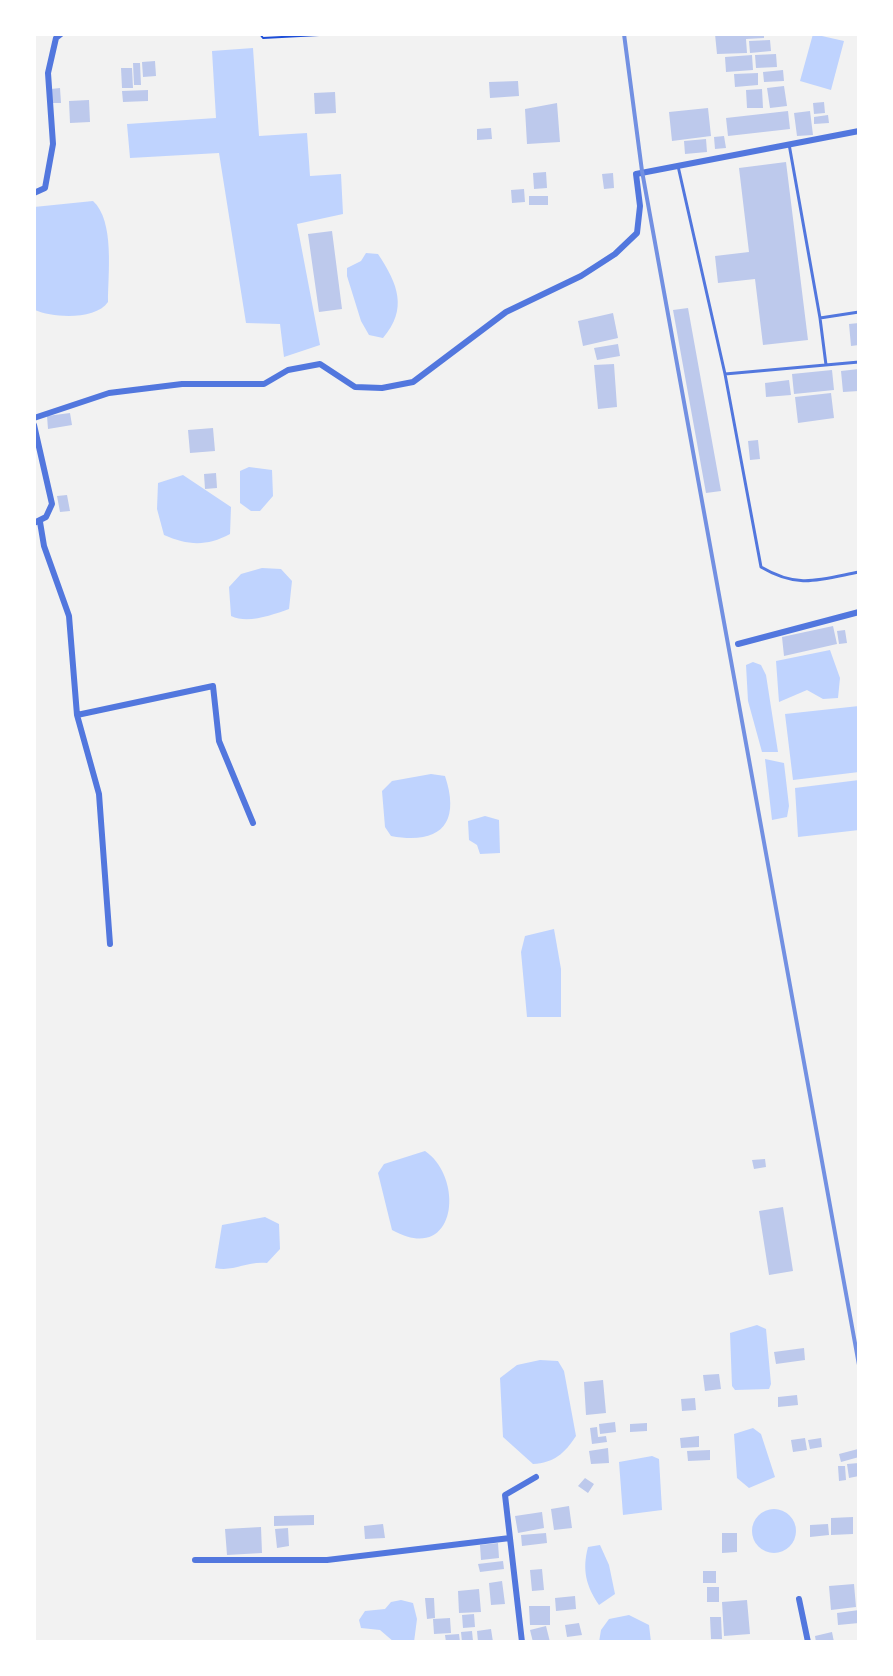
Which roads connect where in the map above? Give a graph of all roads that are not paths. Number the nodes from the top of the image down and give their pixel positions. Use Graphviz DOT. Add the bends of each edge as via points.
graph roads {
  1 [pos="61,34"];
  2 [pos="859,131"];
  3 [pos="789,144"];
  4 [pos="678,165"];
  5 [pos="34,193"];
  6 [pos="859,312"];
  7 [pos="820,318"];
  8 [pos="859,362"];
  9 [pos="826,365"];
  10 [pos="725,374"];
  11 [pos="34,418"];
  12 [pos="34,425"];
  13 [pos="37,522"];
  14 [pos="859,572"];
  15 [pos="859,612"];
  16 [pos="738,644"];
  17 [pos="77,715"];
  18 [pos="253,823"];
  19 [pos="110,944"];
  20 [pos="536,1477"];
  21 [pos="510,1538"];
  22 [pos="195,1560"];
  23 [pos="799,1599"];
  24 [pos="522,1642"];
  25 [pos="808,1642"];
  1 -- 5 [label="street" via="48,73 51,159 45,188"];
  2 -- 3 [label="street"];
  3 -- 4 [label="street"];
  3 -- 7 [label="lane"];
  4 -- 10 [label="lane"];
  4 -- 11 [label="street" via="636,174 637,233 615,254 506,312 413,382 355,387 320,364 288,370 264,384 182,384 109,393"];
  6 -- 7 [label="lane"];
  7 -- 9 [label="lane"];
  8 -- 9 [label="lane"];
  9 -- 10 [label="lane"];
  10 -- 14 [label="lane" via="761,567 802,583"];
  12 -- 13 [label="street" via="52,504"];
  13 -- 17 [label="street" via="69,616"];
  15 -- 16 [label="street"];
  17 -- 18 [label="street" via="213,686 219,741"];
  17 -- 19 [label="street" via="99,794"];
  20 -- 21 [label="street" via="505,1495"];
  21 -- 22 [label="street" via="327,1560"];
  21 -- 24 [label="street"];
  23 -- 25 [label="street"];
}
